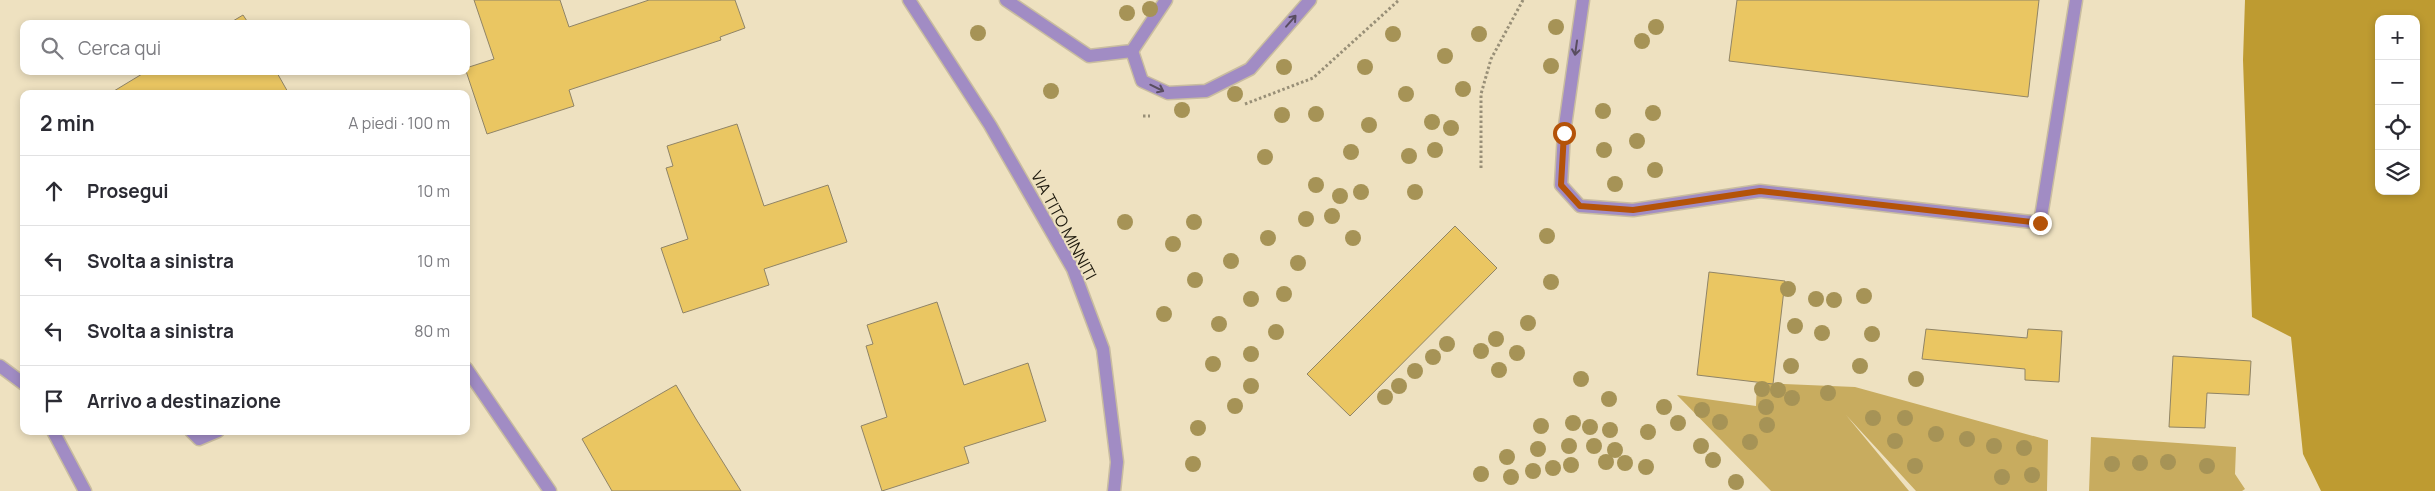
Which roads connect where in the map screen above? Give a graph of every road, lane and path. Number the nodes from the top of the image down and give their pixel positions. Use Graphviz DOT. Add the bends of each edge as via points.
graph roads {
  1 [pos="909,0"];
  2 [pos="1006,0"];
  3 [pos="1166,0"];
  4 [pos="1310,0"];
  5 [pos="1523,0"];
  6 [pos="1583,0"];
  7 [pos="2076,0"];
  8 [pos="1132,51"];
  9 [pos="1481,168"];
  10 [pos="0,366"];
  11 [pos="470,374"];
  12 [pos="20,381"];
  13 [pos="55,435"];
  14 [pos="195,435"];
  15 [pos="208,435"];
  16 [pos="85,491"];
  17 [pos="550,491"];
  18 [pos="1114,491"];
  1 -- 18 [label="street, VIA TITO MINNITI" via="990,125 1073,269 1103,349 1117,462"];
  2 -- 8 [label="street" via="1088,56"];
  3 -- 8 [label="street"];
  8 -- 4 [label="street, one-way" via="1142,81 1168,93 1206,91 1250,69"];
  5 -- 9 [label="path" via="1491,59 1481,94"];
  6 -- 7 [label="street, one-way" via="1564,133 1561,185 1580,206 1633,210 1760,191 2040,223"];
  10 -- 12 [label="street"];
  11 -- 17 [label="street"];
  13 -- 16 [label="street"];
  14 -- 15 [label="street" via="199,439"];
}
